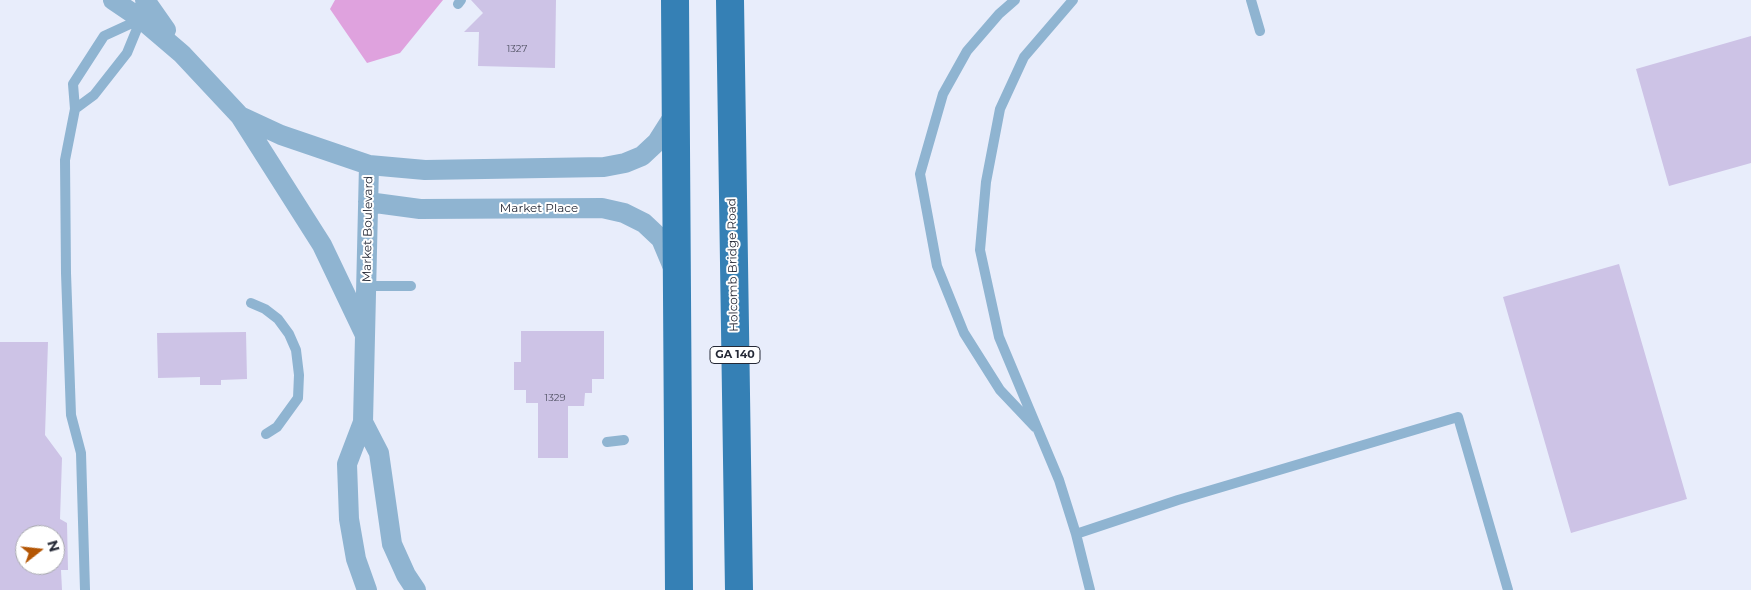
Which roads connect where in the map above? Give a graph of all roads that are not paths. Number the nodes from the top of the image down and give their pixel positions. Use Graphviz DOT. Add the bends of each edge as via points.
graph roads {
  1 [pos="113,0"];
  2 [pos="675,0"];
  3 [pos="730,0"];
  4 [pos="1015,0"];
  5 [pos="1073,0"];
  6 [pos="1251,0"];
  7 [pos="143,9"];
  8 [pos="1260,31"];
  9 [pos="75,109"];
  10 [pos="676,112"];
  11 [pos="240,116"];
  12 [pos="369,165"];
  13 [pos="368,202"];
  14 [pos="677,276"];
  15 [pos="367,286"];
  16 [pos="411,286"];
  17 [pos="251,303"];
  18 [pos="366,340"];
  19 [pos="363,422"];
  20 [pos="1040,433"];
  21 [pos="266,434"];
  22 [pos="624,440"];
  23 [pos="608,442"];
  24 [pos="1076,534"];
  25 [pos="85,590"];
  26 [pos="367,590"];
  27 [pos="416,590"];
  28 [pos="679,590"];
  29 [pos="739,590"];
  30 [pos="1090,590"];
  31 [pos="1508,590"];
  1 -- 7 [label="street, Market Boulevard"];
  2 -- 10 [label="main road"];
  3 -- 29 [label="main road, Holcomb Bridge Road / GA 140"];
  4 -- 20 [label="lane" via="968,51 943,94 920,174 937,266 964,334 1000,390"];
  5 -- 20 [label="lane" via="1024,57 1000,109 986,182 980,250 999,337"];
  6 -- 8 [label="lane"];
  7 -- 9 [label="lane" via="126,53 94,95"];
  7 -- 9 [label="lane" via="104,36 73,84"];
  7 -- 11 [label="street, Market Boulevard"];
  9 -- 25 [label="lane" via="65,160 66,274 71,415 81,453"];
  10 -- 12 [label="street" via="657,142 642,156 604,167 424,170"];
  10 -- 14 [label="main road"];
  11 -- 12 [label="street, Market Boulevard" via="281,135"];
  11 -- 18 [label="street, Market Boulevard" via="322,245"];
  12 -- 13 [label="street, Market Boulevard"];
  13 -- 14 [label="street, Market Place" via="420,209 602,208 624,213 644,222 661,239"];
  13 -- 15 [label="street, Market Boulevard"];
  14 -- 28 [label="main road"];
  15 -- 16 [label="lane"];
  15 -- 18 [label="street, Market Boulevard"];
  17 -- 21 [label="lane" via="278,319 289,334 296,350 299,375 298,398 277,427"];
  18 -- 19 [label="street, Market Boulevard"];
  19 -- 26 [label="street, Market Boulevard" via="346,464 349,519 356,559"];
  19 -- 27 [label="street" via="380,453 392,544"];
  20 -- 24 [label="lane"];
  22 -- 23 [label="lane"];
  24 -- 30 [label="lane"];
  24 -- 31 [label="lane" via="1178,500 1458,417"];
}
